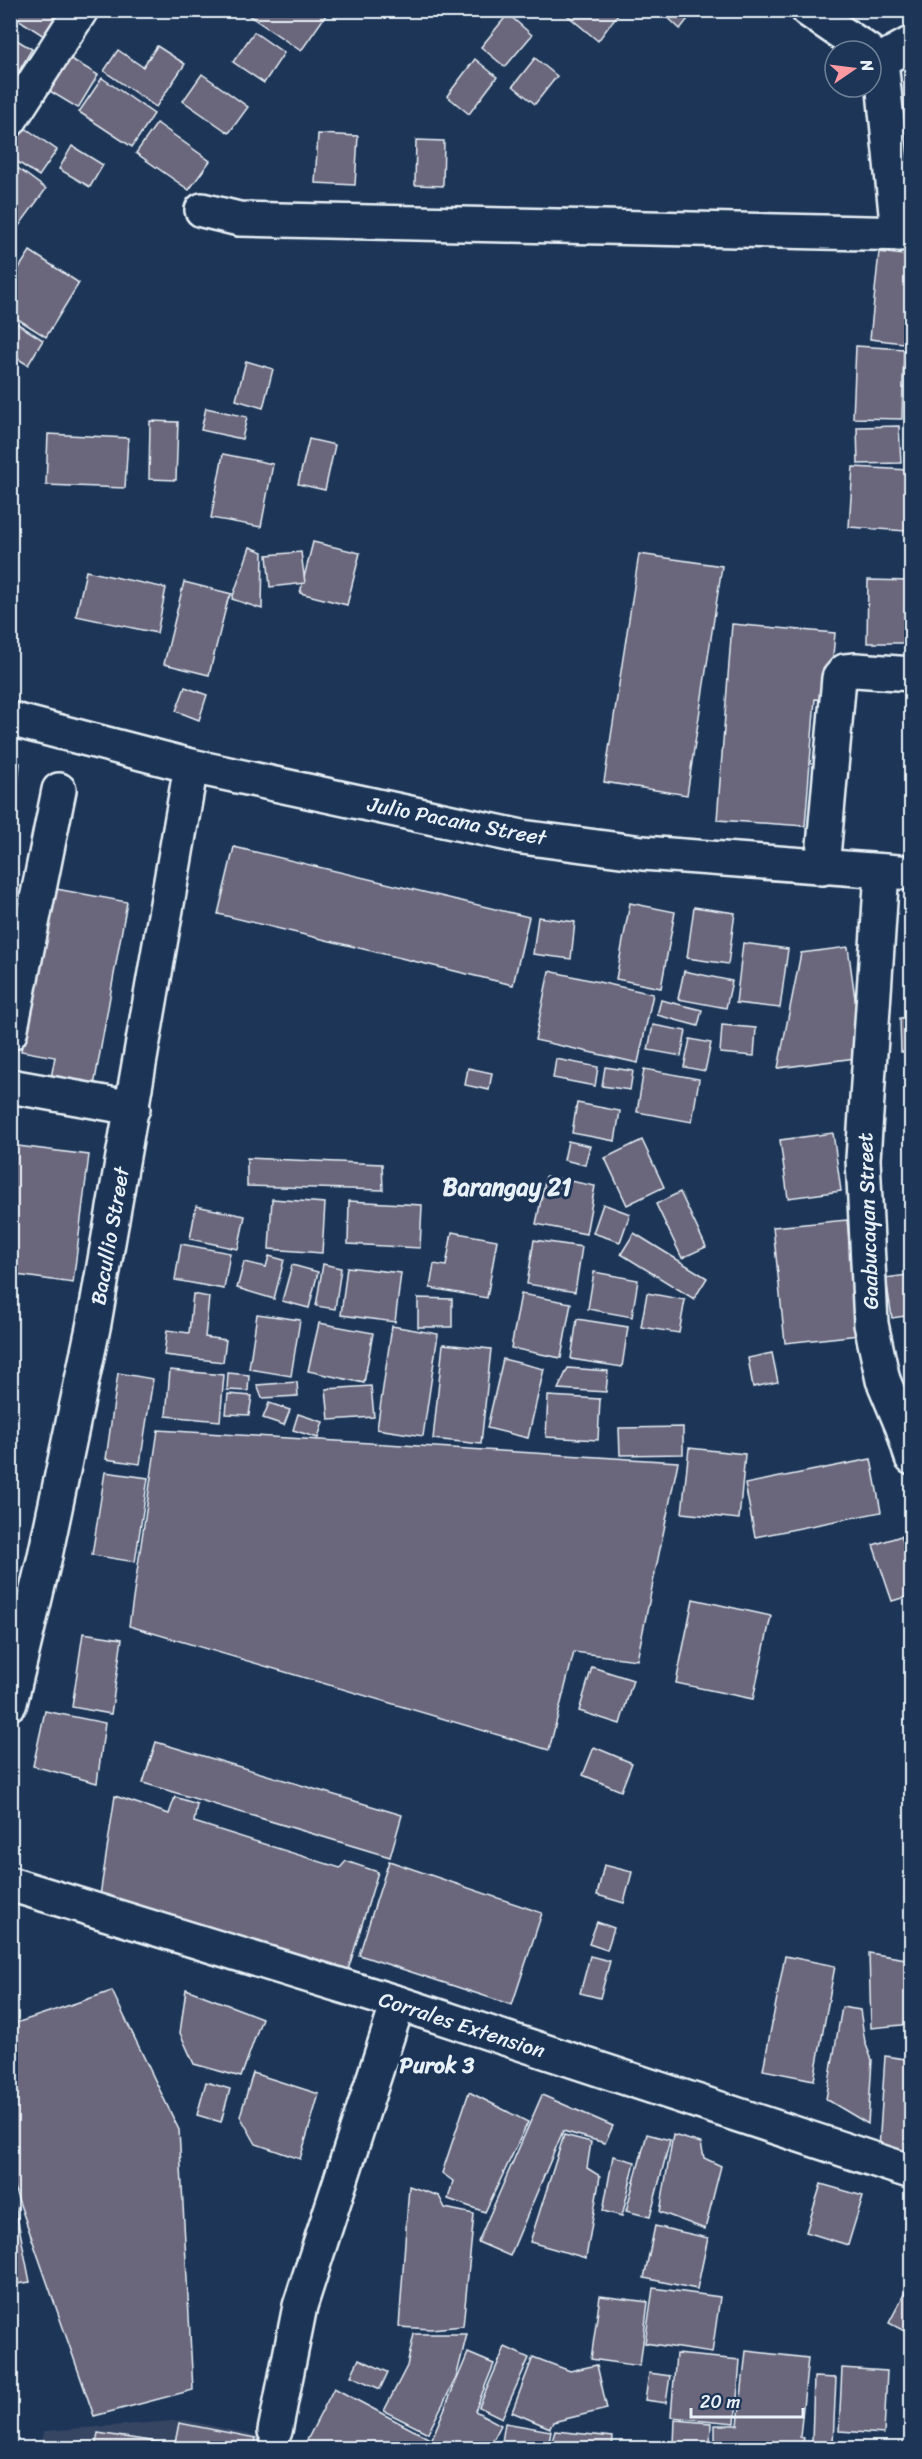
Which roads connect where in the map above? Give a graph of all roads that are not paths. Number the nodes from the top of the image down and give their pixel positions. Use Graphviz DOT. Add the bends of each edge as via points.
graph roads {
  1 [pos="81,10"];
  2 [pos="808,10"];
  3 [pos="850,39"];
  4 [pos="912,43"];
  5 [pos="883,52"];
  6 [pos="881,99"];
  7 [pos="10,120"];
  8 [pos="202,210"];
  9 [pos="905,234"];
  10 [pos="912,674"];
  11 [pos="10,719"];
  12 [pos="192,766"];
  13 [pos="59,790"];
  14 [pos="822,868"];
  15 [pos="897,872"];
  16 [pos="10,1033"];
  17 [pos="10,1086"];
  18 [pos="133,1108"];
  19 [pos="912,1458"];
  20 [pos="10,1703"];
  21 [pos="10,1884"];
  22 [pos="398,2003"];
  23 [pos="912,2172"];
  24 [pos="275,2431"];
  1 -- 7 [label="main road"];
  2 -- 3 [label="main road"];
  4 -- 5 [label="main road"];
  6 -- 9 [label="main road"];
  8 -- 9 [label="main road" via="239,219"];
  10 -- 14 [label="main road" via="856,670 845,671 839,678"];
  11 -- 12 [label="main road, Julio Pacana Street"];
  12 -- 14 [label="main road, Julio Pacana Street" via="522,837 643,853"];
  12 -- 18 [label="main road, Bacullio Street"];
  13 -- 16 [label="main road"];
  14 -- 15 [label="main road, Julio Pacana Street"];
  15 -- 19 [label="main road, Gaabucayan Street" via="863,1159 871,1324 883,1380"];
  17 -- 18 [label="main road"];
  18 -- 20 [label="main road, Bacullio Street" via="91,1335"];
  21 -- 22 [label="main road, Corrales Extension"];
  22 -- 23 [label="main road, Corrales Extension"];
  22 -- 24 [label="main road" via="300,2306"];
}
